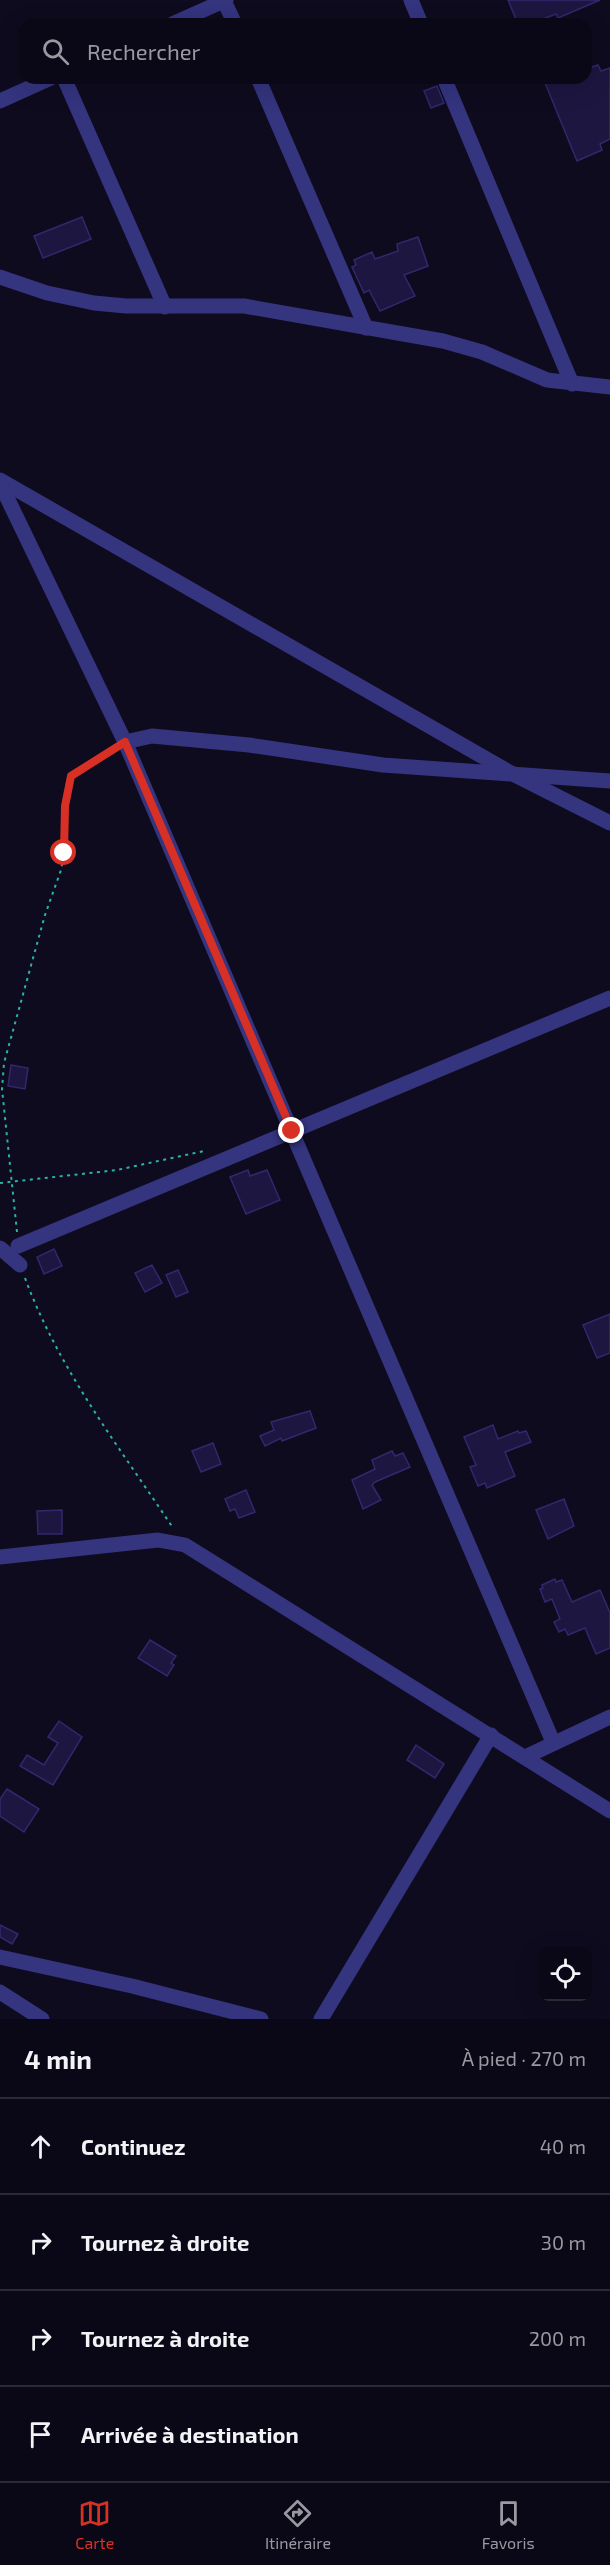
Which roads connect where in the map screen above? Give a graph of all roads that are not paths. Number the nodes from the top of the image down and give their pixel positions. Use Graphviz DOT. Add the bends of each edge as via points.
graph roads {
  1 [pos="225,0"];
  2 [pos="411,0"];
  3 [pos="185,18"];
  4 [pos="232,18"];
  5 [pos="418,18"];
  6 [pos="37,84"];
  7 [pos="67,84"];
  8 [pos="261,84"];
  9 [pos="447,84"];
  10 [pos="0,100"];
  11 [pos="0,277"];
  12 [pos="165,307"];
  13 [pos="366,328"];
  14 [pos="572,384"];
  15 [pos="610,387"];
  16 [pos="0,482"];
  17 [pos="125,742"];
  18 [pos="511,773"];
  19 [pos="610,781"];
  20 [pos="610,823"];
  21 [pos="610,998"];
  22 [pos="292,1131"];
  23 [pos="18,1246"];
  24 [pos="0,1248"];
  25 [pos="20,1265"];
  26 [pos="0,1557"];
  27 [pos="610,1718"];
  28 [pos="491,1735"];
  29 [pos="553,1742"];
  30 [pos="525,1757"];
  31 [pos="610,1811"];
  32 [pos="0,1957"];
  33 [pos="0,1992"];
  34 [pos="42,2019"];
  35 [pos="261,2019"];
  36 [pos="321,2019"];
  1 -- 3 [label="street"];
  1 -- 4 [label="street"];
  2 -- 5 [label="street"];
  6 -- 10 [label="street"];
  7 -- 12 [label="street"];
  8 -- 13 [label="street"];
  9 -- 14 [label="street"];
  11 -- 12 [label="street" via="94,303"];
  12 -- 13 [label="street" via="244,306"];
  13 -- 14 [label="street" via="443,340 547,380"];
  14 -- 15 [label="street"];
  16 -- 17 [label="street"];
  16 -- 18 [label="street"];
  17 -- 18 [label="street" via="152,736 249,745 383,765"];
  17 -- 22 [label="street"];
  18 -- 19 [label="street"];
  18 -- 20 [label="street"];
  21 -- 22 [label="street"];
  22 -- 23 [label="street"];
  22 -- 29 [label="street"];
  24 -- 25 [label="street"];
  26 -- 28 [label="street" via="158,1540 185,1545"];
  27 -- 29 [label="street"];
  28 -- 30 [label="street"];
  28 -- 36 [label="street"];
  29 -- 30 [label="street"];
  30 -- 31 [label="street"];
  32 -- 35 [label="street"];
  33 -- 34 [label="street"];
}
